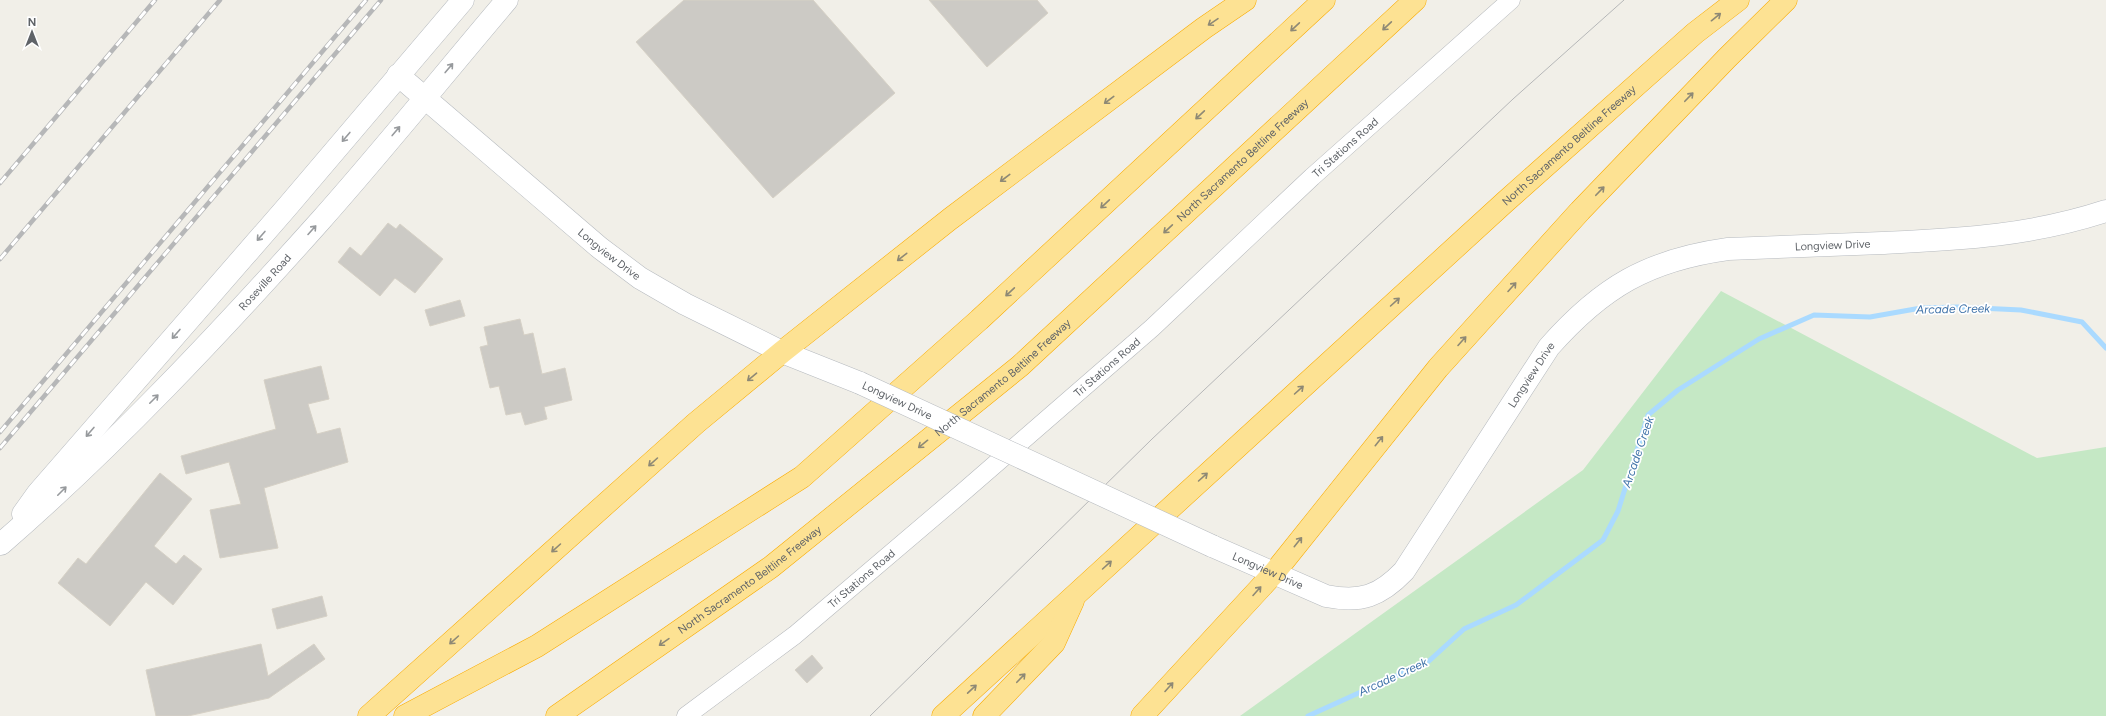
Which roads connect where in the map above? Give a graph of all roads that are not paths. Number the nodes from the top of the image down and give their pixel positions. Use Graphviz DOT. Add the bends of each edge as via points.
graph roads {
  1 [pos="463,0"];
  2 [pos="507,0"];
  3 [pos="1245,0"];
  4 [pos="1324,0"];
  5 [pos="1416,0"];
  6 [pos="1511,0"];
  7 [pos="1738,0"];
  8 [pos="1786,0"];
  9 [pos="398,75"];
  10 [pos="424,98"];
  11 [pos="2106,210"];
  12 [pos="782,352"];
  13 [pos="1,545"];
  14 [pos="1274,573"];
  15 [pos="1078,591"];
  16 [pos="369,716"];
  17 [pos="405,716"];
  18 [pos="557,716"];
  19 [pos="686,716"];
  20 [pos="943,716"];
  21 [pos="984,716"];
  22 [pos="1142,716"];
  1 -- 9 [label="main road, Roseville Road"];
  10 -- 2 [label="main road, Roseville Road, one-way"];
  3 -- 12 [label="highway, one-way" via="957,214"];
  4 -- 17 [label="highway, one-way" via="980,320 802,476 537,646"];
  5 -- 18 [label="highway, North Sacramento Beltline Freeway, one-way" via="1020,366 771,566"];
  6 -- 19 [label="street, Tri Stations Road" via="1312,177 1152,328 962,493 795,635"];
  15 -- 7 [label="highway, North Sacramento Beltline Freeway, one-way" via="1505,202 1695,33"];
  14 -- 8 [label="highway, one-way" via="1438,368 1580,211"];
  9 -- 10 [label="main road, Longview Drive"];
  9 -- 13 [label="main road, Roseville Road, one-way" via="287,207 38,492"];
  10 -- 12 [label="main road, Longview Drive" via="600,248 640,278 685,304"];
  13 -- 10 [label="main road, Roseville Road, one-way" via="54,499 215,337 322,219"];
  11 -- 14 [label="main road, Longview Drive" via="2052,226 2008,235 1728,249 1698,253 1654,267 1634,276 1591,304 1549,348 1404,571 1392,584 1376,594 1344,599 1326,596"];
  12 -- 14 [label="main road, Longview Drive, bridge" via="860,383"];
  12 -- 16 [label="highway, one-way" via="696,424"];
  22 -- 14 [label="highway, one-way"];
  20 -- 15 [label="highway, North Sacramento Beltline Freeway, one-way"];
  21 -- 15 [label="highway, one-way" via="1054,642"];
}
